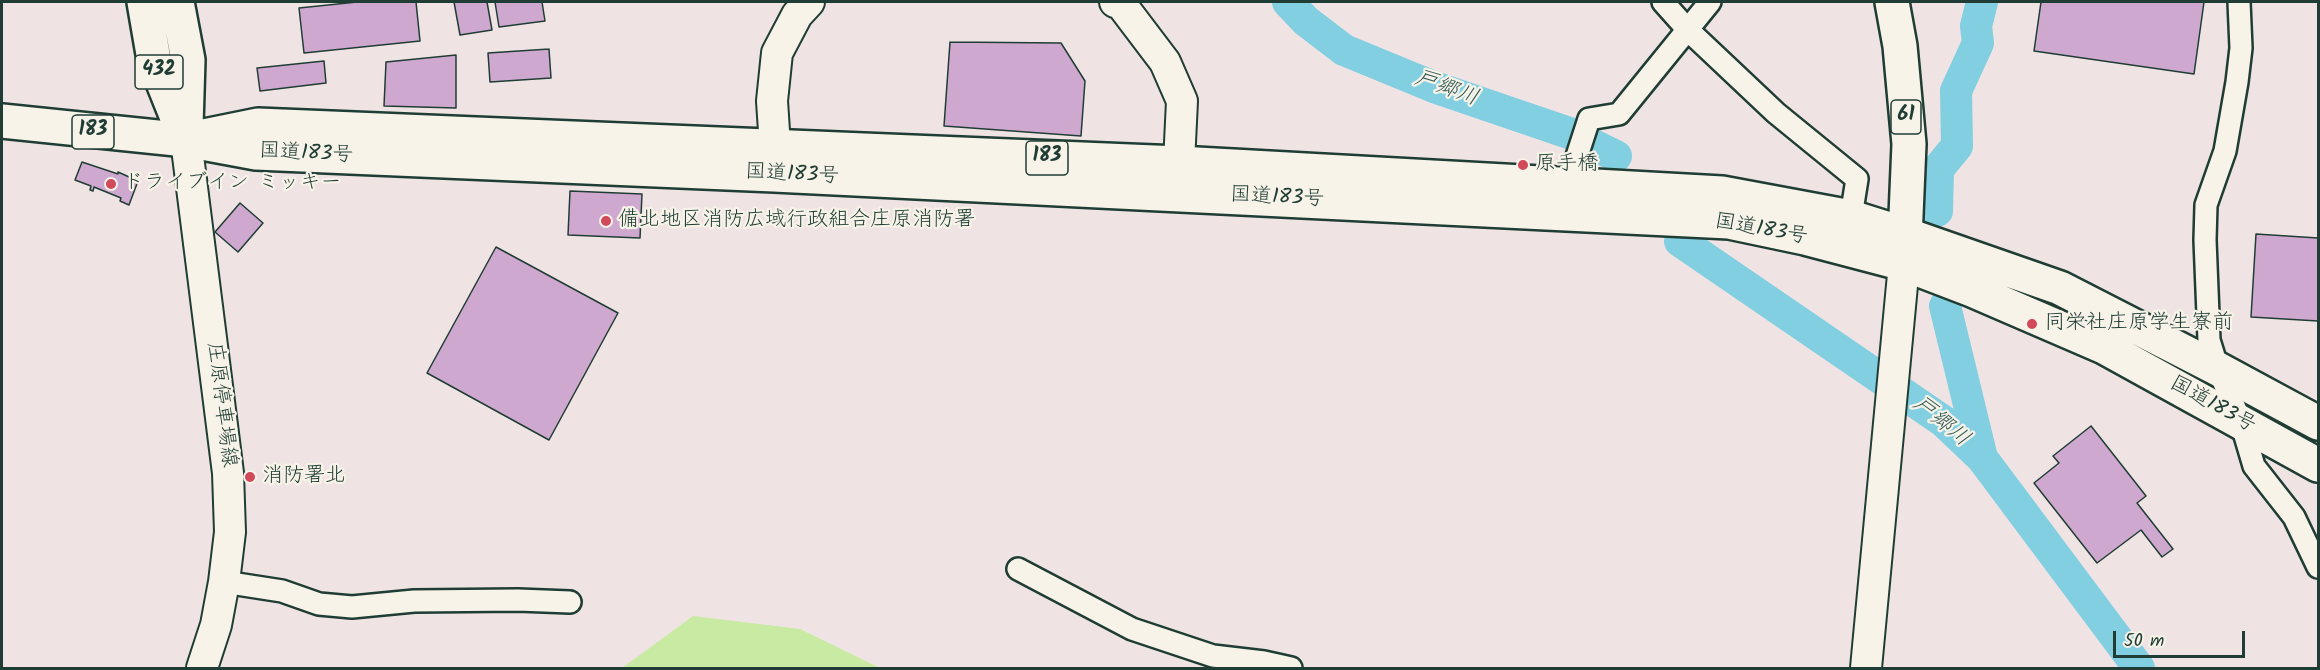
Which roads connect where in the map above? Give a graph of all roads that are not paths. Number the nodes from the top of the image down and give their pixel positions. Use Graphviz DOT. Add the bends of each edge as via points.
graph roads {
  1 [pos="144,2"];
  2 [pos="177,2"];
  3 [pos="809,2"];
  4 [pos="1115,2"];
  5 [pos="1663,2"];
  6 [pos="1710,2"];
  7 [pos="1892,2"];
  8 [pos="2239,2"];
  9 [pos="1688,30"];
  10 [pos="2,121"];
  11 [pos="186,140"];
  12 [pos="775,160"];
  13 [pos="1179,164"];
  14 [pos="1568,184"];
  15 [pos="1851,217"];
  16 [pos="1905,249"];
  17 [pos="2218,369"];
  18 [pos="2241,422"];
  19 [pos="2319,423"];
  20 [pos="2319,465"];
  21 [pos="2319,567"];
  22 [pos="1018,569"];
  23 [pos="225,582"];
  24 [pos="570,602"];
  25 [pos="202,669"];
  26 [pos="1291,669"];
  27 [pos="1866,669"];
  1 -- 11 [label="main road, 432" via="154,60"];
  2 -- 11 [label="main road, 432" via="188,60"];
  3 -- 12 [label="street" via="797,15 777,53 772,101"];
  4 -- 13 [label="street" via="1121,4 1165,62 1182,102"];
  5 -- 9 [label="street"];
  6 -- 9 [label="street"];
  7 -- 16 [label="main road, 61" via="1909,144"];
  8 -- 17 [label="street" via="2241,48 2237,82 2225,151 2206,205 2209,340"];
  9 -- 14 [label="street" via="1620,114 1589,119"];
  9 -- 15 [label="street" via="1776,113 1857,179"];
  10 -- 11 [label="main road, 国道183号 / 183"];
  11 -- 12 [label="main road, 国道183号 / 183" via="258,125"];
  11 -- 23 [label="street, 庄原停車場線" via="228,473 230,532"];
  12 -- 13 [label="main road, 国道183号 / 183"];
  12 -- 16 [label="main road, 国道183号 / 183" via="1729,222 1805,238"];
  13 -- 14 [label="main road, 国道183号 / 183"];
  14 -- 15 [label="main road, 国道183号 / 183" via="1722,193"];
  15 -- 16 [label="main road, 国道183号 / 183"];
  16 -- 17 [label="main road, 国道183号 / 183" via="2060,288"];
  16 -- 18 [label="main road, 国道183号 / 183" via="1972,290 2104,347"];
  16 -- 27 [label="street"];
  17 -- 18 [label="street"];
  17 -- 19 [label="main road, 国道183号 / 183"];
  18 -- 20 [label="main road, 国道183号 / 183"];
  18 -- 21 [label="street" via="2254,466 2294,517"];
  22 -- 26 [label="street" via="1132,629 1213,656"];
  23 -- 24 [label="street" via="352,608 414,601"];
  23 -- 25 [label="street, 庄原停車場線"];
}
